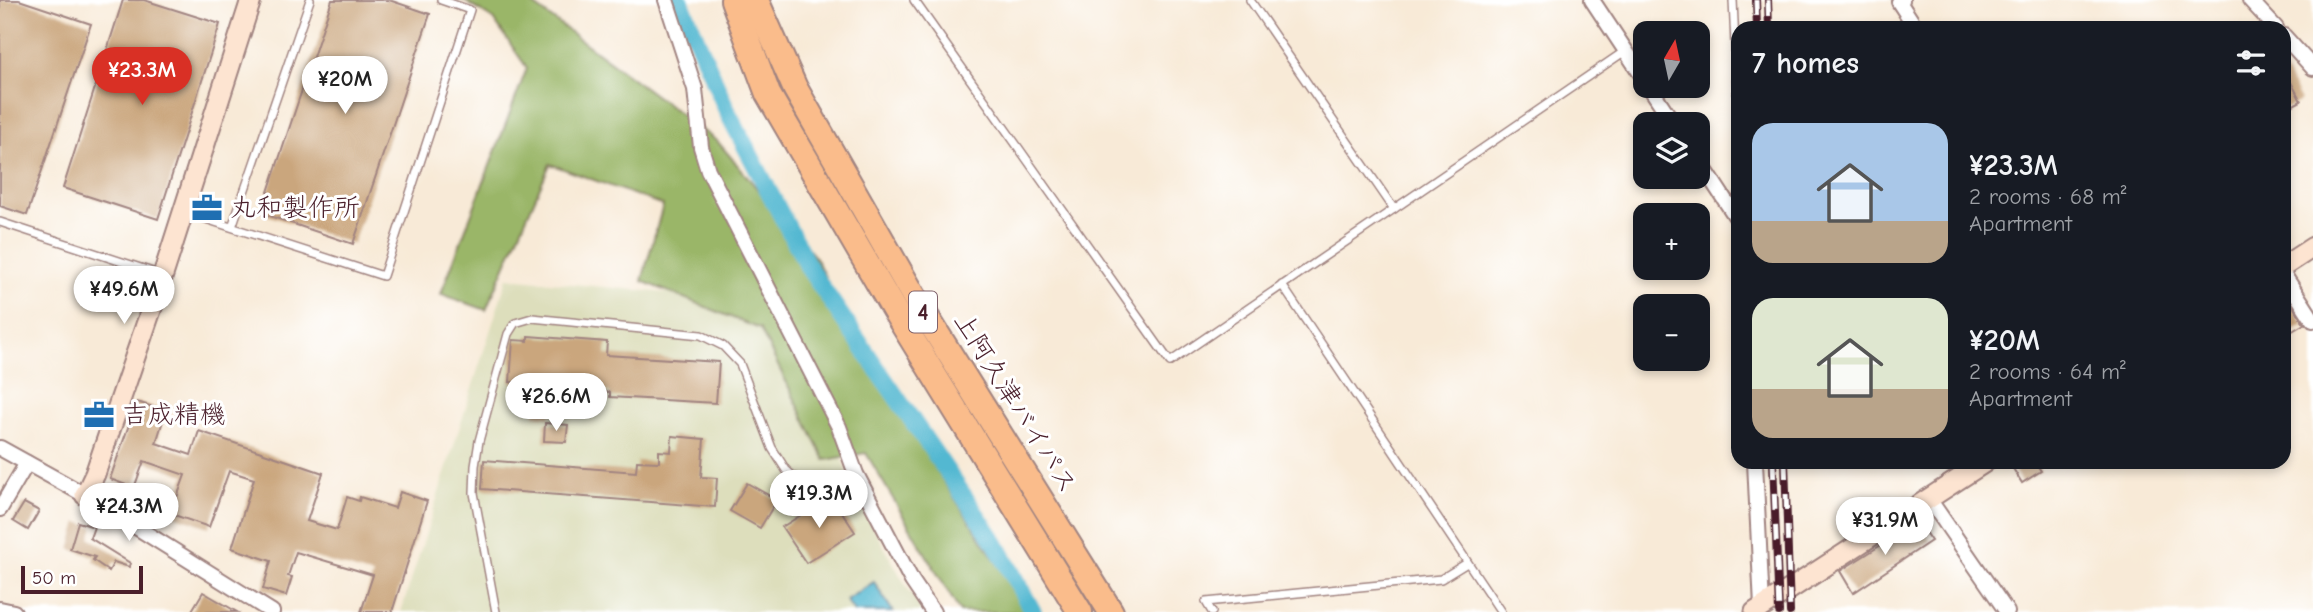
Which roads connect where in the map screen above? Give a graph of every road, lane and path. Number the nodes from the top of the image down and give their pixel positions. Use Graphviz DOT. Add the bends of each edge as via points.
graph roads {
  1 [pos="251,0"];
  2 [pos="310,0"];
  3 [pos="442,0"];
  4 [pos="666,0"];
  5 [pos="733,0"];
  6 [pos="756,0"];
  7 [pos="914,0"];
  8 [pos="1250,0"];
  9 [pos="1591,0"];
  10 [pos="1733,0"];
  11 [pos="1902,0"];
  12 [pos="2250,0"];
  13 [pos="1734,21"];
  14 [pos="1911,21"];
  15 [pos="2270,21"];
  16 [pos="2291,44"];
  17 [pos="1626,51"];
  18 [pos="1633,62"];
  19 [pos="2313,68"];
  20 [pos="1710,177"];
  21 [pos="1394,209"];
  22 [pos="1731,209"];
  23 [pos="183,211"];
  24 [pos="0,222"];
  25 [pos="232,227"];
  26 [pos="2313,247"];
  27 [pos="2291,261"];
  28 [pos="163,275"];
  29 [pos="1282,285"];
  30 [pos="2291,286"];
  31 [pos="2313,320"];
  32 [pos="0,448"];
  33 [pos="27,463"];
  34 [pos="1755,469"];
  35 [pos="1974,469"];
  36 [pos="863,488"];
  37 [pos="85,495"];
  38 [pos="1929,499"];
  39 [pos="0,509"];
  40 [pos="1468,562"];
  41 [pos="0,609"];
  42 [pos="1758,610"];
  43 [pos="14,612"];
  44 [pos="272,612"];
  45 [pos="496,612"];
  46 [pos="933,612"];
  47 [pos="1080,612"];
  48 [pos="1111,612"];
  49 [pos="1212,612"];
  50 [pos="1500,612"];
  51 [pos="2007,612"];
  1 -- 23 [label="street"];
  2 -- 25 [label="lane"];
  3 -- 25 [label="lane" via="470,10 383,276"];
  4 -- 36 [label="street" via="695,89 708,170 839,427"];
  5 -- 47 [label="highway, 上阿久津バイパス / 4" via="768,94 894,310"];
  6 -- 48 [label="highway, 上阿久津バイパス / 4" via="794,88 909,288"];
  7 -- 29 [label="lane" via="1170,362"];
  8 -- 21 [label="lane"];
  9 -- 17 [label="street"];
  10 -- 13 [label="lane"];
  11 -- 14 [label="street" via="1899,2"];
  12 -- 15 [label="street"];
  16 -- 19 [label="street"];
  17 -- 18 [label="street"];
  17 -- 21 [label="lane"];
  20 -- 22 [label="street"];
  21 -- 29 [label="lane"];
  23 -- 25 [label="lane"];
  23 -- 28 [label="street"];
  24 -- 28 [label="lane"];
  26 -- 27 [label="street"];
  28 -- 37 [label="street"];
  29 -- 40 [label="lane"];
  30 -- 31 [label="street"];
  32 -- 33 [label="street"];
  33 -- 37 [label="street"];
  33 -- 39 [label="street"];
  34 -- 42 [label="street"];
  35 -- 38 [label="street"];
  36 -- 45 [label="lane" via="838,494 809,490 786,470 772,448 740,364 723,346 701,335 532,318 515,323 508,334 475,466 474,493"];
  36 -- 46 [label="street" via="912,582"];
  37 -- 44 [label="street"];
  38 -- 42 [label="street"];
  38 -- 51 [label="street"];
  40 -- 49 [label="lane" via="1441,579 1206,602"];
  40 -- 50 [label="lane"];
  41 -- 43 [label="street"];
}
